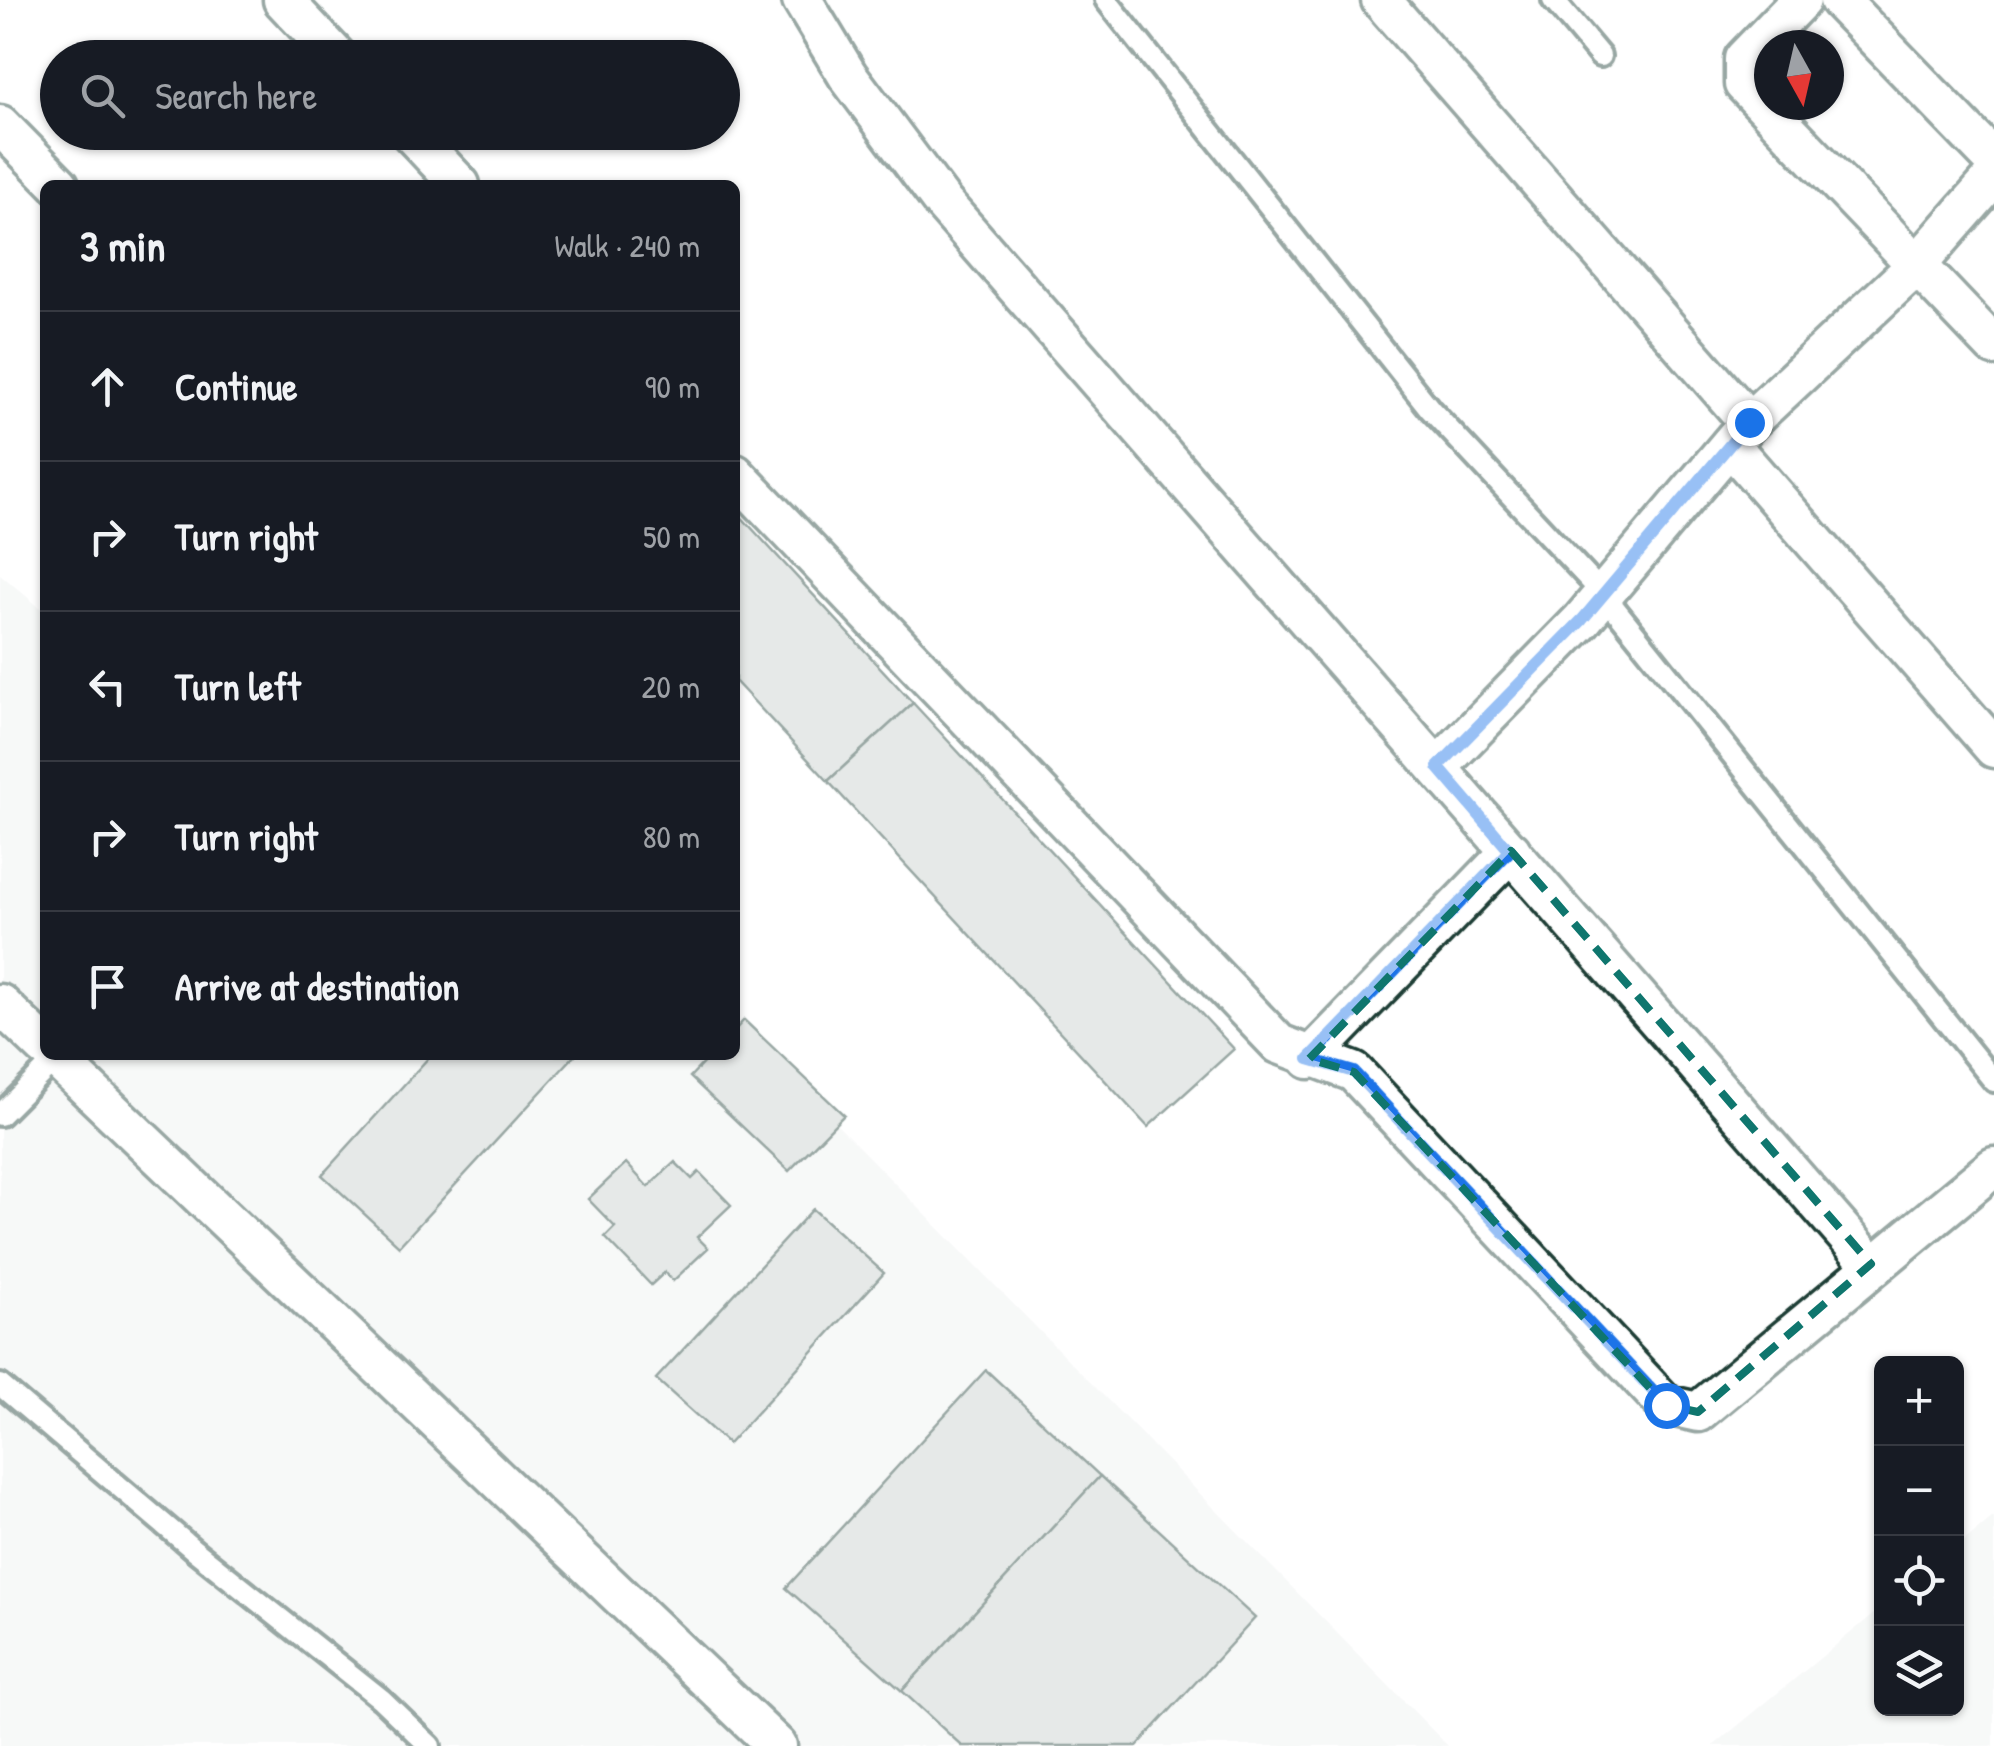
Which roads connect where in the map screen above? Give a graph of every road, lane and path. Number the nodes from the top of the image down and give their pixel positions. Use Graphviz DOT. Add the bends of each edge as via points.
graph roads {
  1 [pos="283,0"];
  2 [pos="802,0"];
  3 [pos="1106,0"];
  4 [pos="1381,0"];
  5 [pos="1553,0"];
  6 [pos="1801,0"];
  7 [pos="1839,0"];
  8 [pos="321,40"];
  9 [pos="1600,56"];
  10 [pos="0,125"];
  11 [pos="427,150"];
  12 [pos="1994,160"];
  13 [pos="1994,177"];
  14 [pos="53,180"];
  15 [pos="455,180"];
  16 [pos="1915,267"];
  17 [pos="1994,346"];
  18 [pos="1739,433"];
  19 [pos="740,479"];
  20 [pos="1604,595"];
  21 [pos="1994,748"];
  22 [pos="1438,767"];
  23 [pos="1510,851"];
  24 [pos="0,1004"];
  25 [pos="40,1042"];
  26 [pos="1309,1059"];
  27 [pos="46,1060"];
  28 [pos="59,1060"];
  29 [pos="1994,1082"];
  30 [pos="0,1115"];
  31 [pos="1994,1167"];
  32 [pos="1871,1264"];
  33 [pos="0,1385"];
  34 [pos="430,1746"];
  35 [pos="777,1746"];
  1 -- 8 [label="street"];
  2 -- 22 [label="street" via="848,76 943,203"];
  3 -- 20 [label="lane" via="1430,409"];
  4 -- 18 [label="street"];
  5 -- 9 [label="lane"];
  6 -- 16 [label="street" via="1744,58 1744,84"];
  7 -- 12 [label="street"];
  10 -- 14 [label="street"];
  11 -- 15 [label="street"];
  13 -- 16 [label="street"];
  16 -- 17 [label="street"];
  16 -- 18 [label="street"];
  18 -- 20 [label="street"];
  18 -- 21 [label="street"];
  19 -- 26 [label="street" via="1279,1044"];
  20 -- 22 [label="street"];
  20 -- 29 [label="lane"];
  22 -- 23 [label="street"];
  23 -- 26 [label="street"];
  23 -- 32 [label="street"];
  24 -- 25 [label="street"];
  26 -- 32 [label="street" via="1354,1072 1666,1405 1698,1412"];
  27 -- 30 [label="lane"];
  28 -- 35 [label="street"];
  31 -- 32 [label="street"];
  33 -- 34 [label="lane" via="381,1698"];
}
